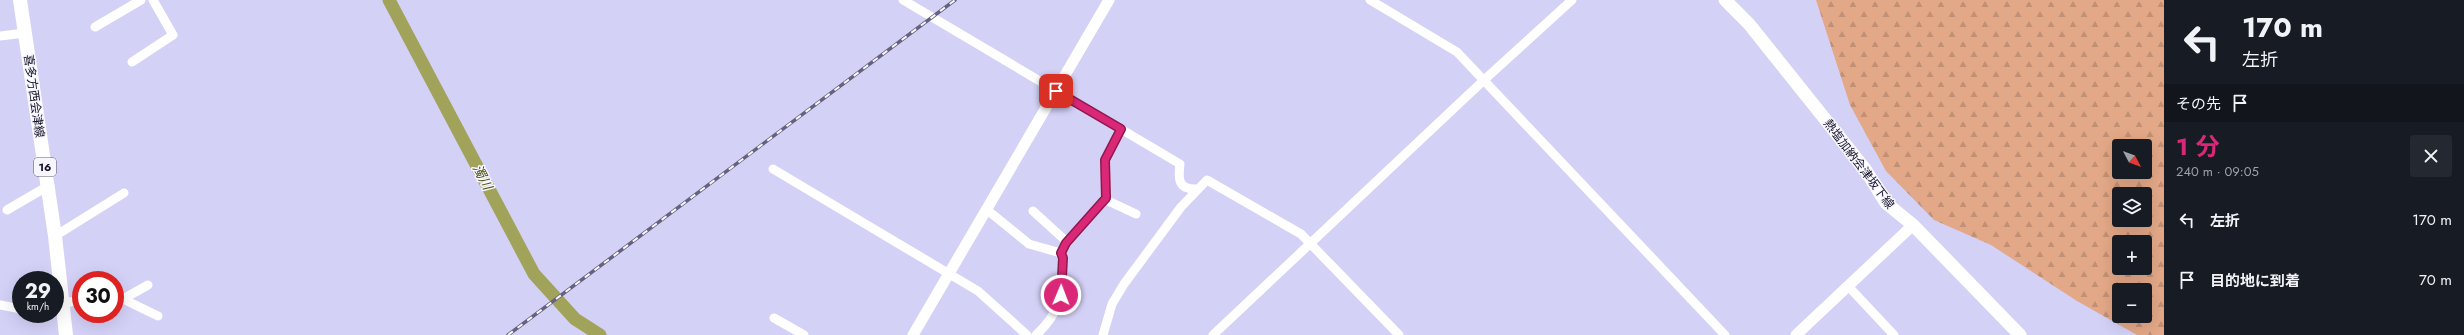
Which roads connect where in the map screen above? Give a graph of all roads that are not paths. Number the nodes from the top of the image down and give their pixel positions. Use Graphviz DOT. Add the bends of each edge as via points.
graph roads {
  1 [pos="20,0"];
  2 [pos="141,0"];
  3 [pos="153,0"];
  4 [pos="903,0"];
  5 [pos="1109,0"];
  6 [pos="1370,0"];
  7 [pos="1572,0"];
  8 [pos="1725,0"];
  9 [pos="96,26"];
  10 [pos="25,33"];
  11 [pos="0,36"];
  12 [pos="132,62"];
  13 [pos="1484,80"];
  14 [pos="1056,91"];
  15 [pos="1121,129"];
  16 [pos="772,168"];
  17 [pos="48,186"];
  18 [pos="1196,189"];
  19 [pos="124,193"];
  20 [pos="1104,199"];
  21 [pos="986,209"];
  22 [pos="7,210"];
  23 [pos="1033,211"];
  24 [pos="1136,214"];
  25 [pos="1913,226"];
  26 [pos="55,236"];
  27 [pos="1068,242"];
  28 [pos="1312,243"];
  29 [pos="1061,253"];
  30 [pos="57,271"];
  31 [pos="949,275"];
  32 [pos="148,284"];
  33 [pos="1848,286"];
  34 [pos="124,297"];
  35 [pos="124,302"];
  36 [pos="0,305"];
  37 [pos="12,307"];
  38 [pos="158,316"];
  39 [pos="774,318"];
  40 [pos="63,323"];
  41 [pos="66,335"];
  42 [pos="804,335"];
  43 [pos="913,335"];
  44 [pos="1026,335"];
  45 [pos="1036,335"];
  46 [pos="1103,335"];
  47 [pos="1213,335"];
  48 [pos="1399,335"];
  49 [pos="1725,335"];
  50 [pos="1796,335"];
  51 [pos="1894,335"];
  52 [pos="2020,335"];
  1 -- 10 [label="main road, 喜多方西会津線 / 16"];
  2 -- 9 [label="street"];
  3 -- 12 [label="street" via="173,35"];
  4 -- 14 [label="street"];
  5 -- 14 [label="street"];
  6 -- 13 [label="street" via="1458,52"];
  7 -- 13 [label="street"];
  8 -- 25 [label="main road, 熱塩加納会津坂下線" via="1750,24 1865,169 1886,203"];
  10 -- 11 [label="street"];
  10 -- 17 [label="main road, 喜多方西会津線 / 16"];
  13 -- 28 [label="street"];
  13 -- 49 [label="street"];
  14 -- 15 [label="street"];
  14 -- 21 [label="street"];
  15 -- 18 [label="street" via="1180,164 1178,179 1181,185 1188,189"];
  15 -- 20 [label="street" via="1105,160"];
  16 -- 31 [label="street"];
  17 -- 22 [label="street"];
  17 -- 26 [label="main road, 喜多方西会津線 / 16"];
  18 -- 28 [label="street" via="1207,180 1216,184"];
  18 -- 46 [label="street" via="1124,284 1112,304"];
  19 -- 26 [label="street"];
  20 -- 24 [label="street"];
  20 -- 27 [label="street"];
  21 -- 29 [label="street" via="1029,244"];
  21 -- 31 [label="street"];
  23 -- 27 [label="street"];
  25 -- 33 [label="street"];
  25 -- 52 [label="main road, 熱塩加納会津坂下線"];
  26 -- 30 [label="main road, 喜多方西会津線 / 16"];
  27 -- 29 [label="street"];
  28 -- 47 [label="street"];
  28 -- 48 [label="street"];
  29 -- 45 [label="street" via="1063,258 1060,303"];
  31 -- 43 [label="street"];
  31 -- 44 [label="street" via="984,296"];
  32 -- 34 [label="street"];
  33 -- 50 [label="street"];
  33 -- 51 [label="street"];
  35 -- 38 [label="street"];
  36 -- 37 [label="street"];
  39 -- 42 [label="street"];
  40 -- 41 [label="main road, 喜多方西会津線 / 16"];
}
